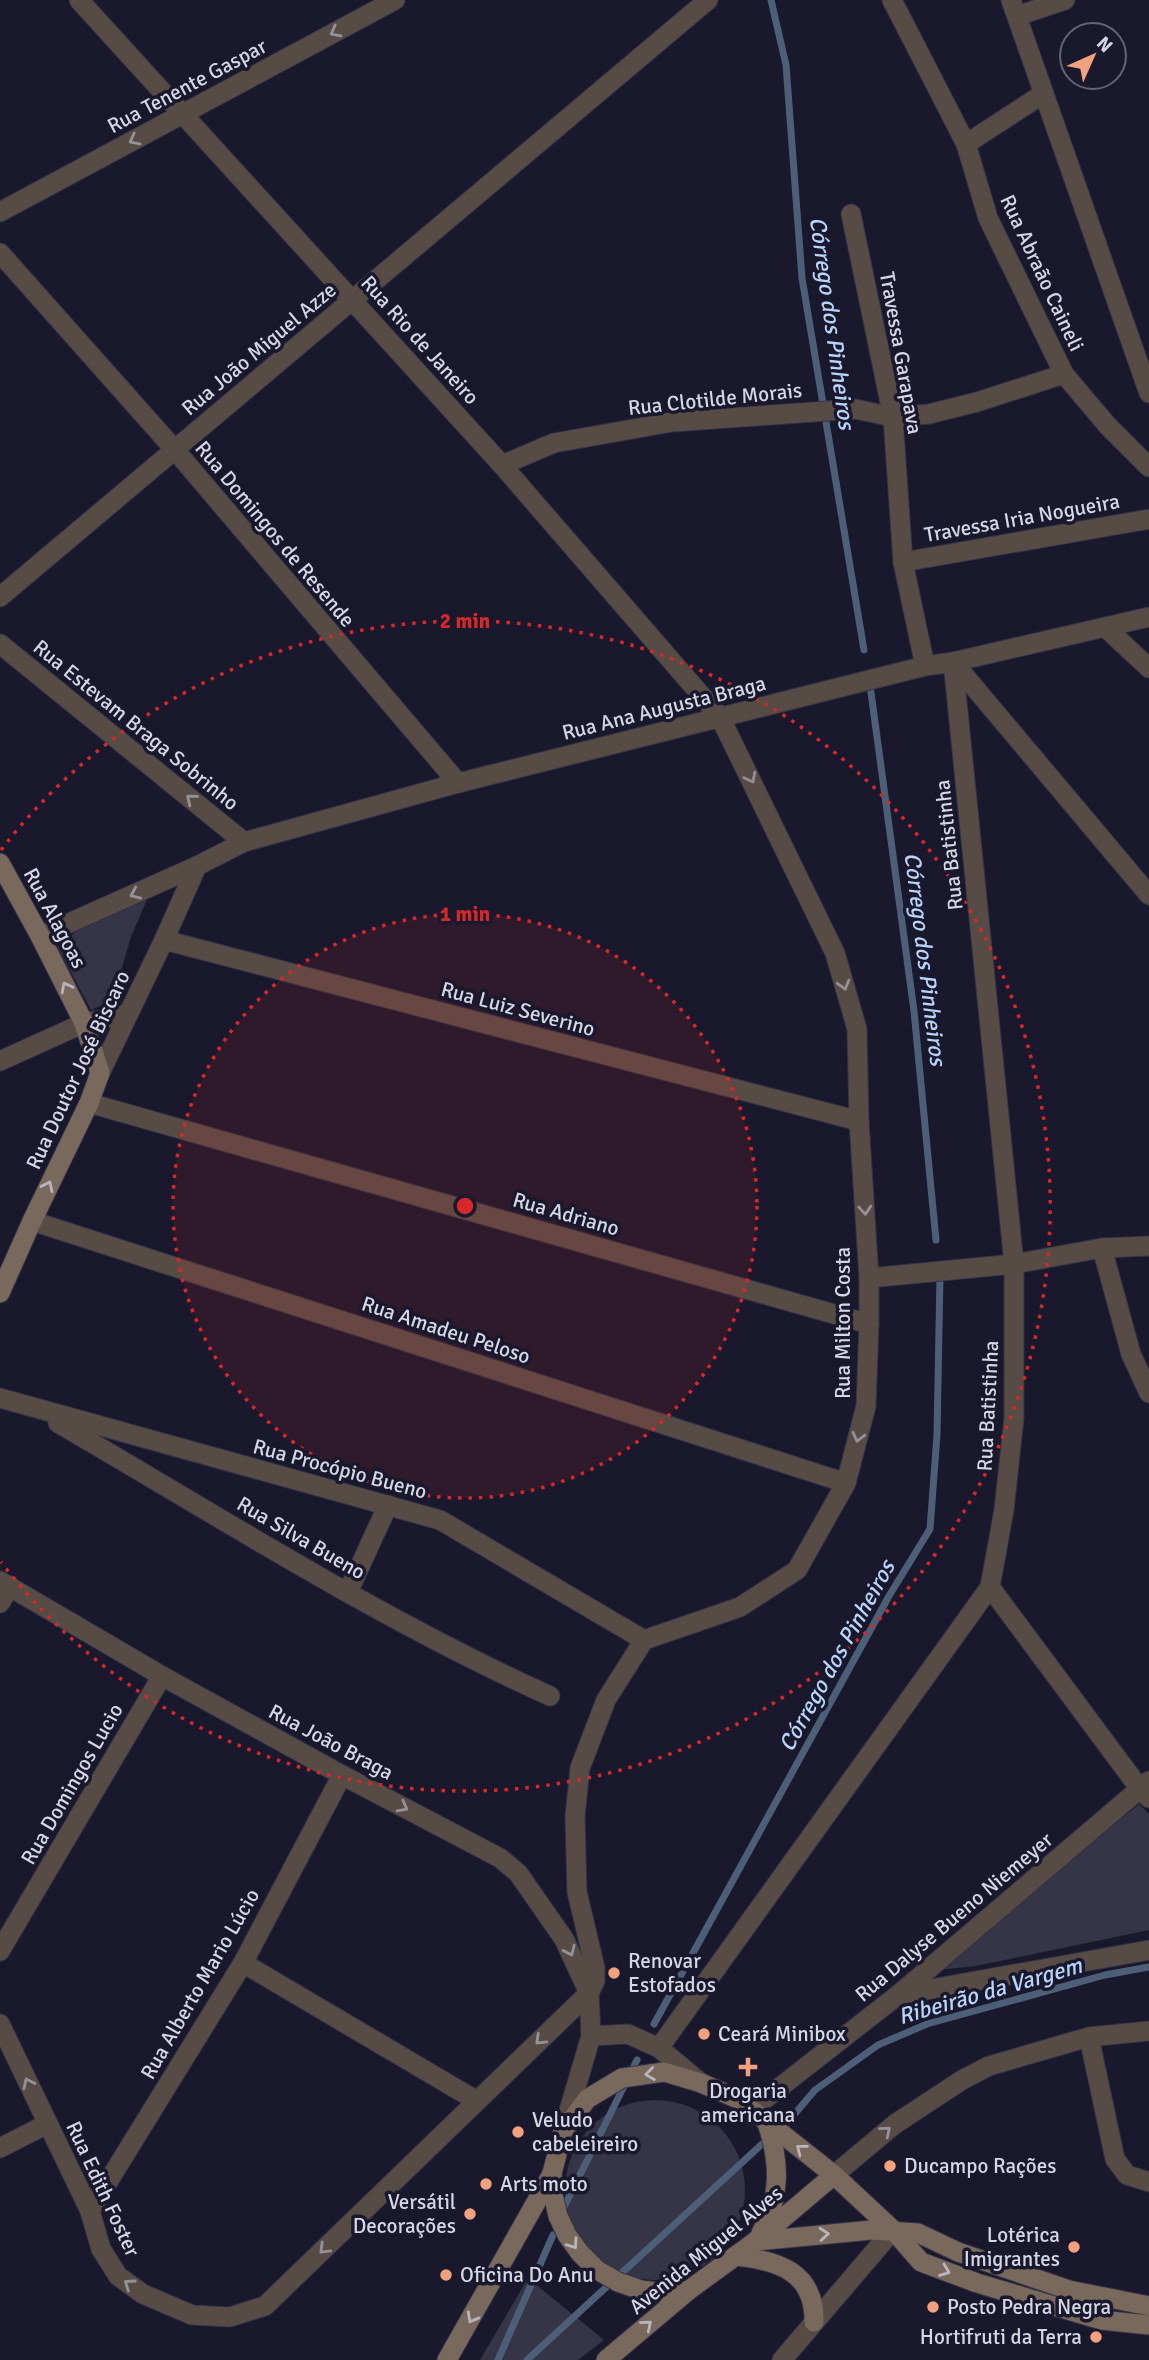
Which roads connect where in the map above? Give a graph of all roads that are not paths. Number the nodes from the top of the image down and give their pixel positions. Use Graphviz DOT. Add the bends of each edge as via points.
graph roads {
  1 [pos="79,0"];
  2 [pos="395,0"];
  3 [pos="708,0"];
  4 [pos="892,0"];
  5 [pos="1065,0"];
  6 [pos="1014,8"];
  7 [pos="1043,94"];
  8 [pos="183,114"];
  9 [pos="966,144"];
  10 [pos="0,212"];
  11 [pos="851,214"];
  12 [pos="0,253"];
  13 [pos="352,300"];
  14 [pos="1064,374"];
  15 [pos="1149,393"];
  16 [pos="888,416"];
  17 [pos="175,450"];
  18 [pos="502,465"];
  19 [pos="1149,467"];
  20 [pos="1149,519"];
  21 [pos="903,562"];
  22 [pos="0,597"];
  23 [pos="1149,617"];
  24 [pos="1105,627"];
  25 [pos="0,644"];
  26 [pos="953,662"];
  27 [pos="925,666"];
  28 [pos="1149,668"];
  29 [pos="720,717"];
  30 [pos="458,783"];
  31 [pos="244,842"];
  32 [pos="0,863"];
  33 [pos="197,866"];
  34 [pos="1127,869"];
  35 [pos="1149,871"];
  36 [pos="1149,895"];
  37 [pos="40,936"];
  38 [pos="164,940"];
  39 [pos="128,1014"];
  40 [pos="84,1023"];
  41 [pos="0,1060"];
  42 [pos="100,1073"];
  43 [pos="89,1103"];
  44 [pos="859,1121"];
  45 [pos="32,1221"];
  46 [pos="1149,1246"];
  47 [pos="1102,1248"];
  48 [pos="1014,1264"];
  49 [pos="869,1278"];
  50 [pos="0,1293"];
  51 [pos="869,1324"];
  52 [pos="1149,1393"];
  53 [pos="0,1398"];
  54 [pos="34,1409"];
  55 [pos="846,1483"];
  56 [pos="388,1504"];
  57 [pos="990,1587"];
  58 [pos="3,1590"];
  59 [pos="348,1592"];
  60 [pos="644,1640"];
  61 [pos="162,1676"];
  62 [pos="550,1696"];
  63 [pos="342,1775"];
  64 [pos="1146,1789"];
  65 [pos="1149,1950"];
  66 [pos="0,1951"];
  67 [pos="243,1963"];
  68 [pos="589,1993"];
  69 [pos="898,1995"];
  70 [pos="561,2020"];
  71 [pos="0,2024"];
  72 [pos="1149,2031"];
  73 [pos="591,2036"];
  74 [pos="1089,2037"];
  75 [pos="659,2048"];
  76 [pos="701,2082"];
  77 [pos="477,2101"];
  78 [pos="745,2104"];
  79 [pos="767,2123"];
  80 [pos="47,2124"];
  81 [pos="563,2132"];
  82 [pos="0,2148"];
  83 [pos="552,2173"];
  84 [pos="834,2175"];
  85 [pos="1149,2182"];
  86 [pos="90,2211"];
  87 [pos="893,2230"];
  88 [pos="756,2241"];
  89 [pos="736,2256"];
  90 [pos="689,2290"];
  91 [pos="1149,2306"];
  92 [pos="814,2322"];
  93 [pos="1149,2325"];
  94 [pos="447,2360"];
  95 [pos="606,2360"];
  96 [pos="782,2360"];
  1 -- 8 [label="street, Rua Rio de Janeiro"];
  2 -- 8 [label="street, Rua Tenente Gaspar, one-way"];
  3 -- 13 [label="street, Rua João Miguel Azze"];
  4 -- 9 [label="street, Rua Abraão Caineli"];
  5 -- 6 [label="street"];
  6 -- 7 [label="street"];
  7 -- 9 [label="street"];
  7 -- 15 [label="street"];
  8 -- 10 [label="street, Rua Tenente Gaspar, one-way"];
  8 -- 13 [label="street, Rua Rio de Janeiro"];
  9 -- 14 [label="street, Rua Abraão Caineli" via="988,218"];
  11 -- 16 [label="street, Travessa Garapava"];
  12 -- 17 [label="street, Rua Domingos de Resende"];
  13 -- 17 [label="street, Rua João Miguel Azze"];
  13 -- 18 [label="street, Rua Rio de Janeiro"];
  14 -- 16 [label="street, Rua Clotilde Morais" via="929,414"];
  14 -- 19 [label="street, Rua Abraão Caineli"];
  16 -- 18 [label="street, Rua Clotilde Morais" via="855,409 672,422 554,443"];
  16 -- 21 [label="street, Travessa Garapava"];
  17 -- 22 [label="street, Rua João Miguel Azze"];
  17 -- 30 [label="street, Rua Domingos de Resende"];
  18 -- 29 [label="street, Rua Rio de Janeiro"];
  20 -- 21 [label="street, Travessa Iria Nogueira"];
  21 -- 27 [label="street, Travessa Garapava"];
  23 -- 24 [label="street, Rua Ana Augusta Braga"];
  24 -- 26 [label="street, Rua Ana Augusta Braga"];
  24 -- 28 [label="street"];
  31 -- 25 [label="street, Rua Estevam Braga Sobrinho, one-way"];
  26 -- 27 [label="street, Rua Ana Augusta Braga"];
  26 -- 34 [label="street"];
  26 -- 48 [label="street, Rua Batistinha"];
  27 -- 29 [label="street, Rua Ana Augusta Braga"];
  29 -- 30 [label="street, Rua Ana Augusta Braga"];
  29 -- 44 [label="street, Rua Milton Costa, one-way" via="835,953 857,1029"];
  30 -- 31 [label="street, Rua Ana Augusta Braga"];
  31 -- 33 [label="street, Rua Ana Augusta Braga"];
  32 -- 37 [label="main road, Rua Alagoas"];
  33 -- 37 [label="street, Rua Ana Augusta Braga, one-way"];
  33 -- 38 [label="street, Rua Doutor José Biscaro"];
  34 -- 35 [label="street"];
  34 -- 36 [label="street"];
  40 -- 37 [label="main road, Rua Alagoas, one-way"];
  38 -- 39 [label="street, Rua Doutor José Biscaro"];
  38 -- 44 [label="street, Rua Luiz Severino"];
  39 -- 40 [label="street"];
  39 -- 42 [label="street, Rua Doutor José Biscaro"];
  40 -- 41 [label="street"];
  40 -- 42 [label="main road, Rua Alagoas"];
  42 -- 43 [label="main road, Rua Doutor José Biscaro"];
  45 -- 43 [label="main road, Rua Doutor José Biscaro, one-way"];
  43 -- 51 [label="street, Rua Adriano"];
  44 -- 49 [label="street, Rua Milton Costa, one-way"];
  45 -- 50 [label="main road, Rua Doutor José Biscaro"];
  45 -- 55 [label="street, Rua Amadeu Peloso"];
  46 -- 47 [label="street"];
  47 -- 48 [label="street"];
  47 -- 52 [label="street" via="1131,1354"];
  48 -- 49 [label="street"];
  48 -- 57 [label="street, Rua Batistinha" via="1014,1418"];
  49 -- 51 [label="street, Rua Milton Costa"];
  51 -- 55 [label="street, Rua Milton Costa, one-way" via="866,1406"];
  53 -- 54 [label="street, Rua Procópio Bueno"];
  54 -- 56 [label="street, Rua Procópio Bueno"];
  54 -- 59 [label="street, Rua Silva Bueno"];
  55 -- 60 [label="street, Rua Milton Costa" via="796,1570 740,1607"];
  56 -- 59 [label="street"];
  56 -- 60 [label="street, Rua Procópio Bueno" via="440,1520"];
  57 -- 64 [label="street"];
  57 -- 75 [label="street, Rua Batistinha"];
  58 -- 61 [label="street, Rua João Braga"];
  59 -- 62 [label="street, Rua Silva Bueno"];
  60 -- 68 [label="street" via="606,1700 580,1768 575,1816 578,1892 595,1968"];
  61 -- 63 [label="street, Rua João Braga"];
  61 -- 66 [label="street, Rua Domingos Lucio"];
  63 -- 67 [label="street, Rua Alberto Mario Lúcio"];
  63 -- 68 [label="street, Rua João Braga, one-way" via="500,1858 518,1873 564,1938"];
  64 -- 69 [label="street, Rua Dalyse Bueno Niemeyer"];
  65 -- 69 [label="street"];
  67 -- 77 [label="street"];
  67 -- 86 [label="street, Rua Alberto Mario Lúcio"];
  68 -- 70 [label="street, Rua Edith Foster"];
  68 -- 73 [label="street"];
  69 -- 78 [label="street, Rua Dalyse Bueno Niemeyer"];
  70 -- 73 [label="street" via="574,2021"];
  70 -- 77 [label="street, Rua Edith Foster, one-way"];
  80 -- 71 [label="street, Rua Edith Foster, one-way"];
  72 -- 74 [label="street"];
  73 -- 75 [label="street" via="628,2034"];
  73 -- 81 [label="street"];
  84 -- 74 [label="street, one-way" via="895,2124 962,2080 989,2066"];
  74 -- 85 [label="street" via="1115,2159 1127,2175"];
  75 -- 76 [label="street"];
  76 -- 78 [label="main road"];
  76 -- 81 [label="main road, one-way" via="664,2072 622,2078 587,2098"];
  77 -- 86 [label="street, Rua Edith Foster, one-way" via="265,2306 230,2317 192,2315 143,2294 118,2276 101,2249"];
  78 -- 79 [label="main road"];
  84 -- 79 [label="main road, one-way"];
  79 -- 88 [label="main road" via="775,2147 778,2186"];
  80 -- 82 [label="street"];
  80 -- 86 [label="street, Rua Edith Foster"];
  81 -- 83 [label="main road"];
  83 -- 90 [label="main road, one-way" via="558,2216 567,2235 597,2270 641,2290"];
  83 -- 94 [label="main road, one-way"];
  84 -- 87 [label="main road"];
  84 -- 88 [label="main road, Avenida Miguel Alves"];
  88 -- 87 [label="main road, one-way"];
  87 -- 91 [label="main road" via="918,2233 958,2252 1069,2290"];
  87 -- 92 [label="street"];
  87 -- 93 [label="main road, one-way" via="921,2262 977,2283 1101,2320"];
  88 -- 89 [label="main road, Avenida Miguel Alves"];
  89 -- 90 [label="main road, Avenida Miguel Alves"];
  89 -- 92 [label="main road" via="758,2258 793,2272 810,2293"];
  95 -- 90 [label="main road, Avenida Miguel Alves, one-way"];
  92 -- 96 [label="street"];
}
